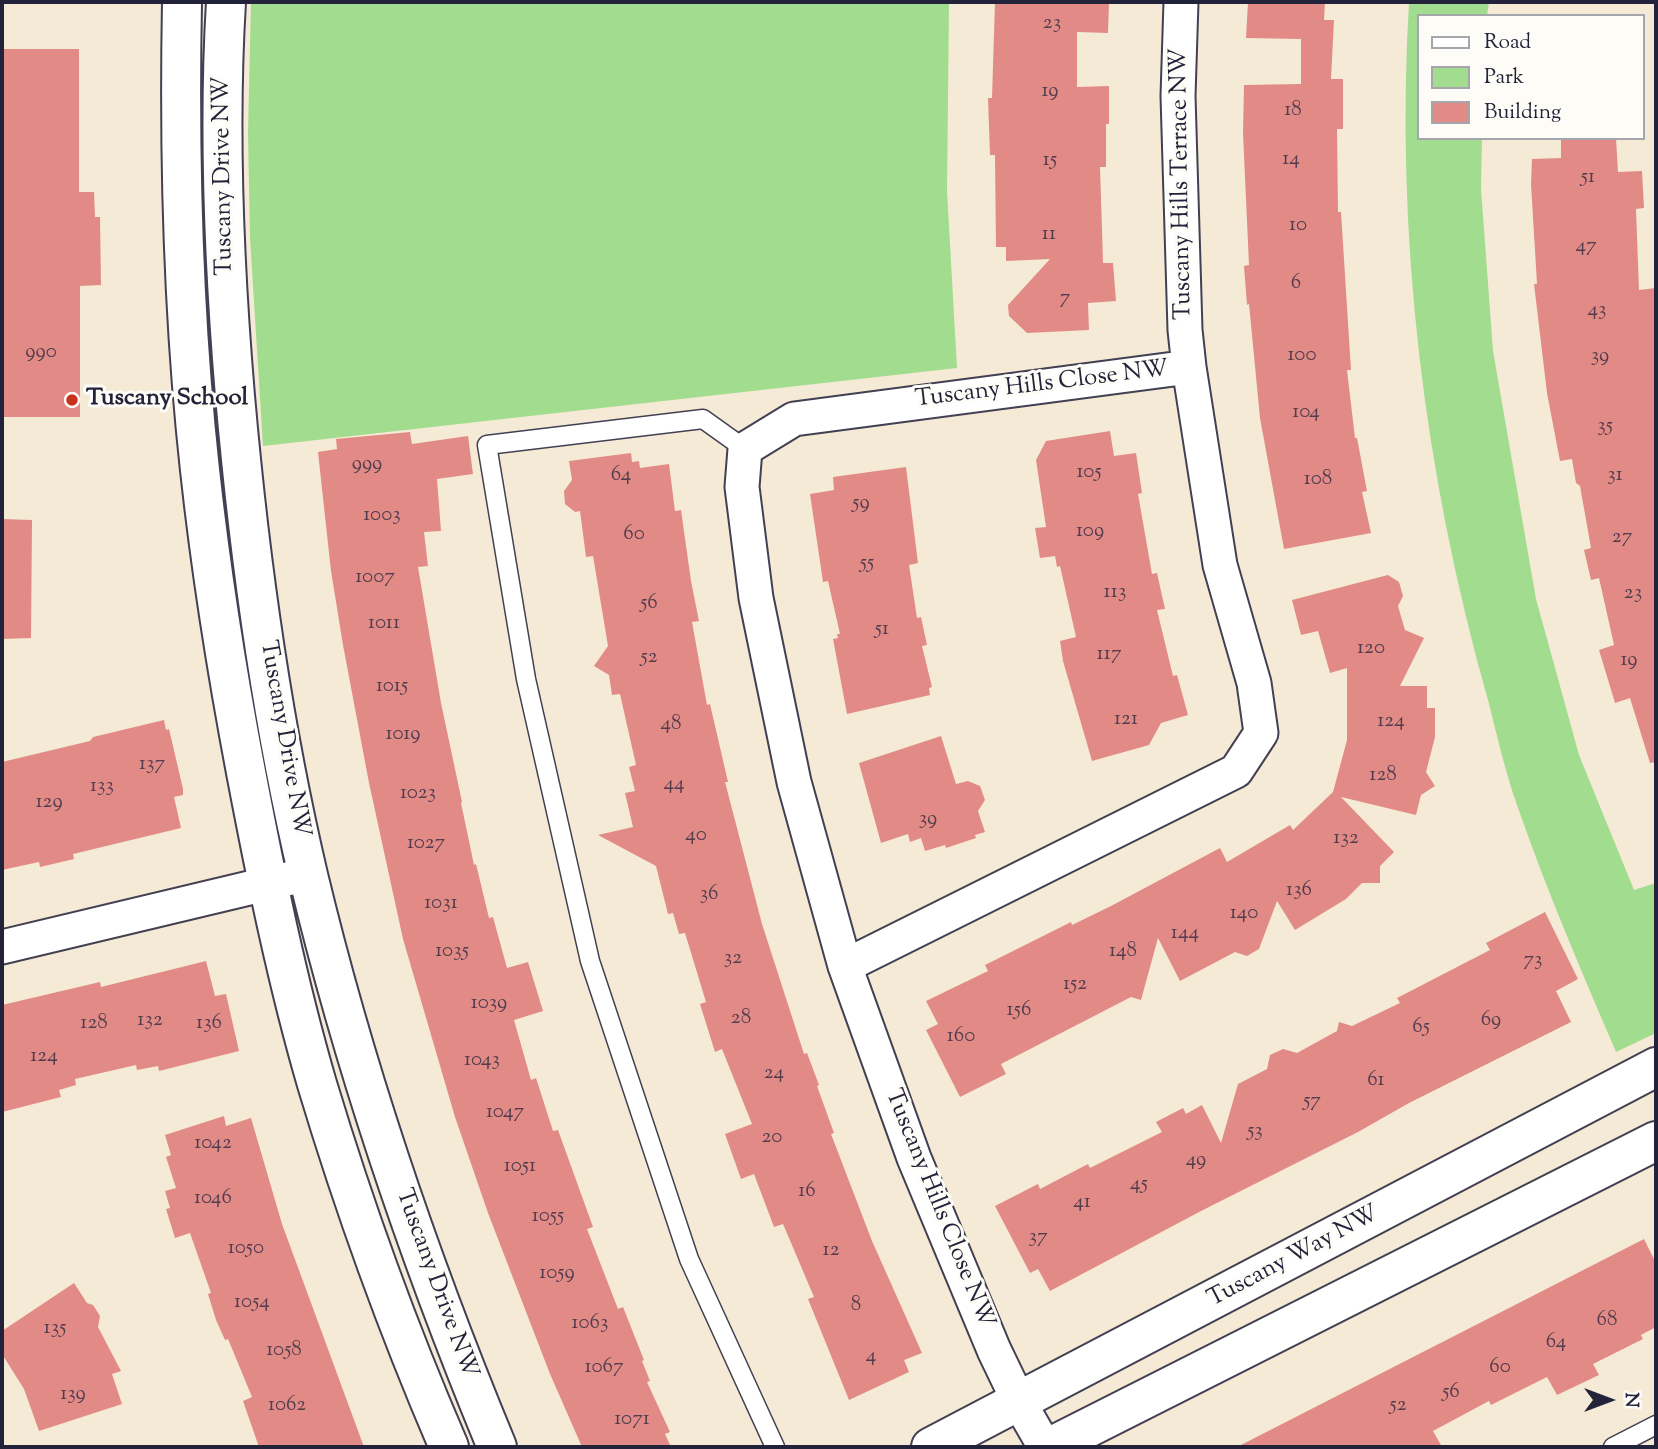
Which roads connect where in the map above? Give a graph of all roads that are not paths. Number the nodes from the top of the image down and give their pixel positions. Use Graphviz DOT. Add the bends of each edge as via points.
graph roads {
  1 [pos="182,2"];
  2 [pos="226,2"];
  3 [pos="1181,2"];
  4 [pos="1189,367"];
  5 [pos="745,449"];
  6 [pos="308,874"];
  7 [pos="267,884"];
  8 [pos="2,947"];
  9 [pos="845,966"];
  10 [pos="1656,1067"];
  11 [pos="1656,1141"];
  12 [pos="1019,1402"];
  13 [pos="1656,1425"];
  14 [pos="449,1447"];
  15 [pos="497,1447"];
  16 [pos="775,1447"];
  17 [pos="931,1447"];
  18 [pos="1047,1447"];
  19 [pos="1614,1447"];
  1 -- 7 [label="street, Tuscany Drive NW" via="184,251 200,468 229,679"];
  2 -- 6 [label="street, Tuscany Drive NW" via="223,192 242,473 281,742"];
  3 -- 4 [label="street, Tuscany Hills Terrace NW" via="1178,96"];
  4 -- 5 [label="street, Tuscany Hills Close NW" via="794,418"];
  4 -- 9 [label="street, Tuscany Hills Close NW" via="1220,565 1254,683 1261,733 1236,771"];
  5 -- 9 [label="street, Tuscany Hills Close NW" via="742,487 756,598 794,782"];
  5 -- 16 [label="lane" via="703,419 487,445 526,679 590,961 689,1259"];
  6 -- 7 [label="street"];
  6 -- 15 [label="street, Tuscany Drive NW" via="380,1130 422,1256"];
  7 -- 8 [label="street"];
  7 -- 14 [label="street, Tuscany Drive NW" via="310,1057 347,1178 380,1275"];
  9 -- 12 [label="street, Tuscany Hills Close NW" via="914,1158"];
  10 -- 12 [label="street, Tuscany Way NW"];
  11 -- 18 [label="street"];
  12 -- 17 [label="street, Tuscany Way NW"];
  12 -- 18 [label="street, Tuscany Hills Close NW"];
  13 -- 19 [label="lane"];
}
